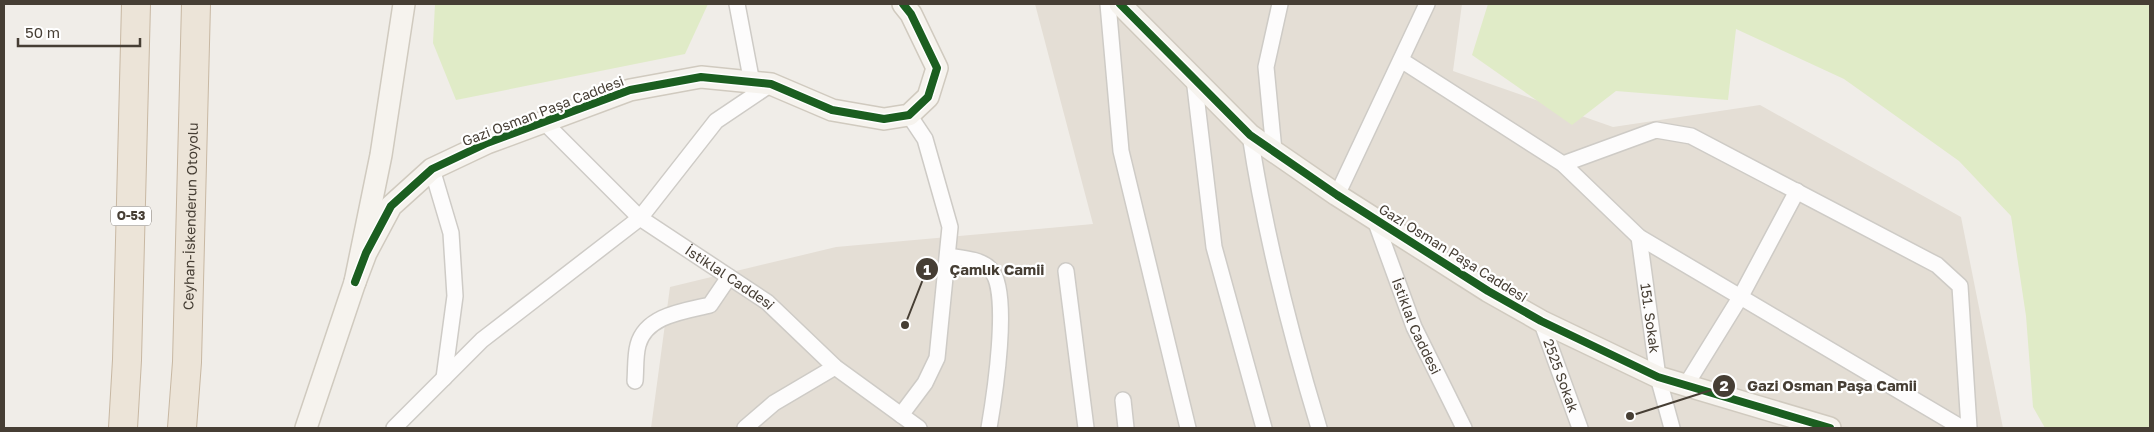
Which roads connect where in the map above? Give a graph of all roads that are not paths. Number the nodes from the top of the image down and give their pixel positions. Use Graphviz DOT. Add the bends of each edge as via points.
graph roads {
  1 [pos="136,4"];
  2 [pos="196,4"];
  3 [pos="404,4"];
  4 [pos="737,4"];
  5 [pos="904,4"];
  6 [pos="1108,4"];
  7 [pos="1120,4"];
  8 [pos="1280,4"];
  9 [pos="1427,4"];
  10 [pos="1400,60"];
  11 [pos="1194,78"];
  12 [pos="762,83"];
  13 [pos="909,115"];
  14 [pos="545,123"];
  15 [pos="1250,135"];
  16 [pos="1274,151"];
  17 [pos="1563,164"];
  18 [pos="432,169"];
  19 [pos="1797,191"];
  20 [pos="1337,195"];
  21 [pos="640,218"];
  22 [pos="1375,220"];
  23 [pos="1639,237"];
  24 [pos="948,256"];
  25 [pos="1066,270"];
  26 [pos="729,277"];
  27 [pos="354,282"];
  28 [pos="1741,296"];
  29 [pos="1541,321"];
  30 [pos="835,367"];
  31 [pos="1658,377"];
  32 [pos="444,378"];
  33 [pos="635,380"];
  34 [pos="1686,385"];
  35 [pos="1123,400"];
  36 [pos="901,415"];
  37 [pos="123,428"];
  38 [pos="182,428"];
  39 [pos="306,428"];
  40 [pos="394,428"];
  41 [pos="745,428"];
  42 [pos="919,428"];
  43 [pos="989,428"];
  44 [pos="1086,428"];
  45 [pos="1126,428"];
  46 [pos="1188,428"];
  47 [pos="1264,428"];
  48 [pos="1319,428"];
  49 [pos="1464,428"];
  50 [pos="1580,428"];
  51 [pos="1672,428"];
  52 [pos="1830,428"];
  53 [pos="1962,428"];
  54 [pos="1969,428"];
  1 -- 37 [label="highway, O-53"];
  2 -- 38 [label="highway, Ceyhan-İskenderun Otoyolu" via="187,362"];
  3 -- 27 [label="street" via="382,155"];
  4 -- 12 [label="street"];
  5 -- 13 [label="street" via="912,14 937,68 928,97"];
  6 -- 46 [label="street" via="1121,151"];
  7 -- 11 [label="street, Gazi Osman Paşa Caddesi"];
  8 -- 16 [label="street" via="1266,67"];
  9 -- 10 [label="street"];
  10 -- 17 [label="street"];
  10 -- 20 [label="street"];
  11 -- 15 [label="street, Gazi Osman Paşa Caddesi"];
  11 -- 47 [label="street" via="1214,247"];
  12 -- 13 [label="street, Gazi Osman Paşa Caddesi" via="832,110 884,119"];
  12 -- 14 [label="street, Gazi Osman Paşa Caddesi" via="702,77 630,90"];
  12 -- 21 [label="street" via="716,121"];
  13 -- 24 [label="street" via="925,138 950,227"];
  14 -- 18 [label="street, Gazi Osman Paşa Caddesi" via="488,143"];
  14 -- 21 [label="street, İstiklal Caddesi"];
  15 -- 16 [label="street, Gazi Osman Paşa Caddesi"];
  15 -- 48 [label="street" via="1259,191 1296,352"];
  16 -- 20 [label="street, Gazi Osman Paşa Caddesi"];
  17 -- 19 [label="street" via="1656,130 1690,136"];
  17 -- 23 [label="street"];
  18 -- 27 [label="street, Gazi Osman Paşa Caddesi" via="391,206"];
  18 -- 32 [label="street" via="451,232 455,296"];
  19 -- 28 [label="street"];
  19 -- 54 [label="street" via="1937,265 1960,286"];
  20 -- 22 [label="street, Gazi Osman Paşa Caddesi"];
  21 -- 26 [label="street, İstiklal Caddesi"];
  21 -- 32 [label="street" via="482,340"];
  22 -- 29 [label="street, Gazi Osman Paşa Caddesi"];
  22 -- 49 [label="street, İstiklal Caddesi" via="1414,327"];
  23 -- 28 [label="street"];
  23 -- 31 [label="street, 151. Sokak"];
  24 -- 36 [label="street" via="937,358"];
  24 -- 43 [label="street" via="980,262 992,270 1000,290 998,378"];
  25 -- 44 [label="street"];
  26 -- 30 [label="street, İstiklal Caddesi" via="767,302"];
  26 -- 33 [label="street" via="710,305 677,312 652,323 638,344"];
  27 -- 39 [label="street"];
  28 -- 34 [label="street"];
  28 -- 53 [label="street"];
  29 -- 31 [label="street, Gazi Osman Paşa Caddesi"];
  29 -- 50 [label="street, 2525 Sokak"];
  30 -- 36 [label="street, İstiklal Caddesi"];
  30 -- 41 [label="street" via="774,403"];
  31 -- 34 [label="street, Gazi Osman Paşa Caddesi"];
  31 -- 51 [label="street, 151. Sokak"];
  32 -- 40 [label="street"];
  34 -- 52 [label="street, Gazi Osman Paşa Caddesi"];
  35 -- 45 [label="street"];
  36 -- 42 [label="street, İstiklal Caddesi"];
}
